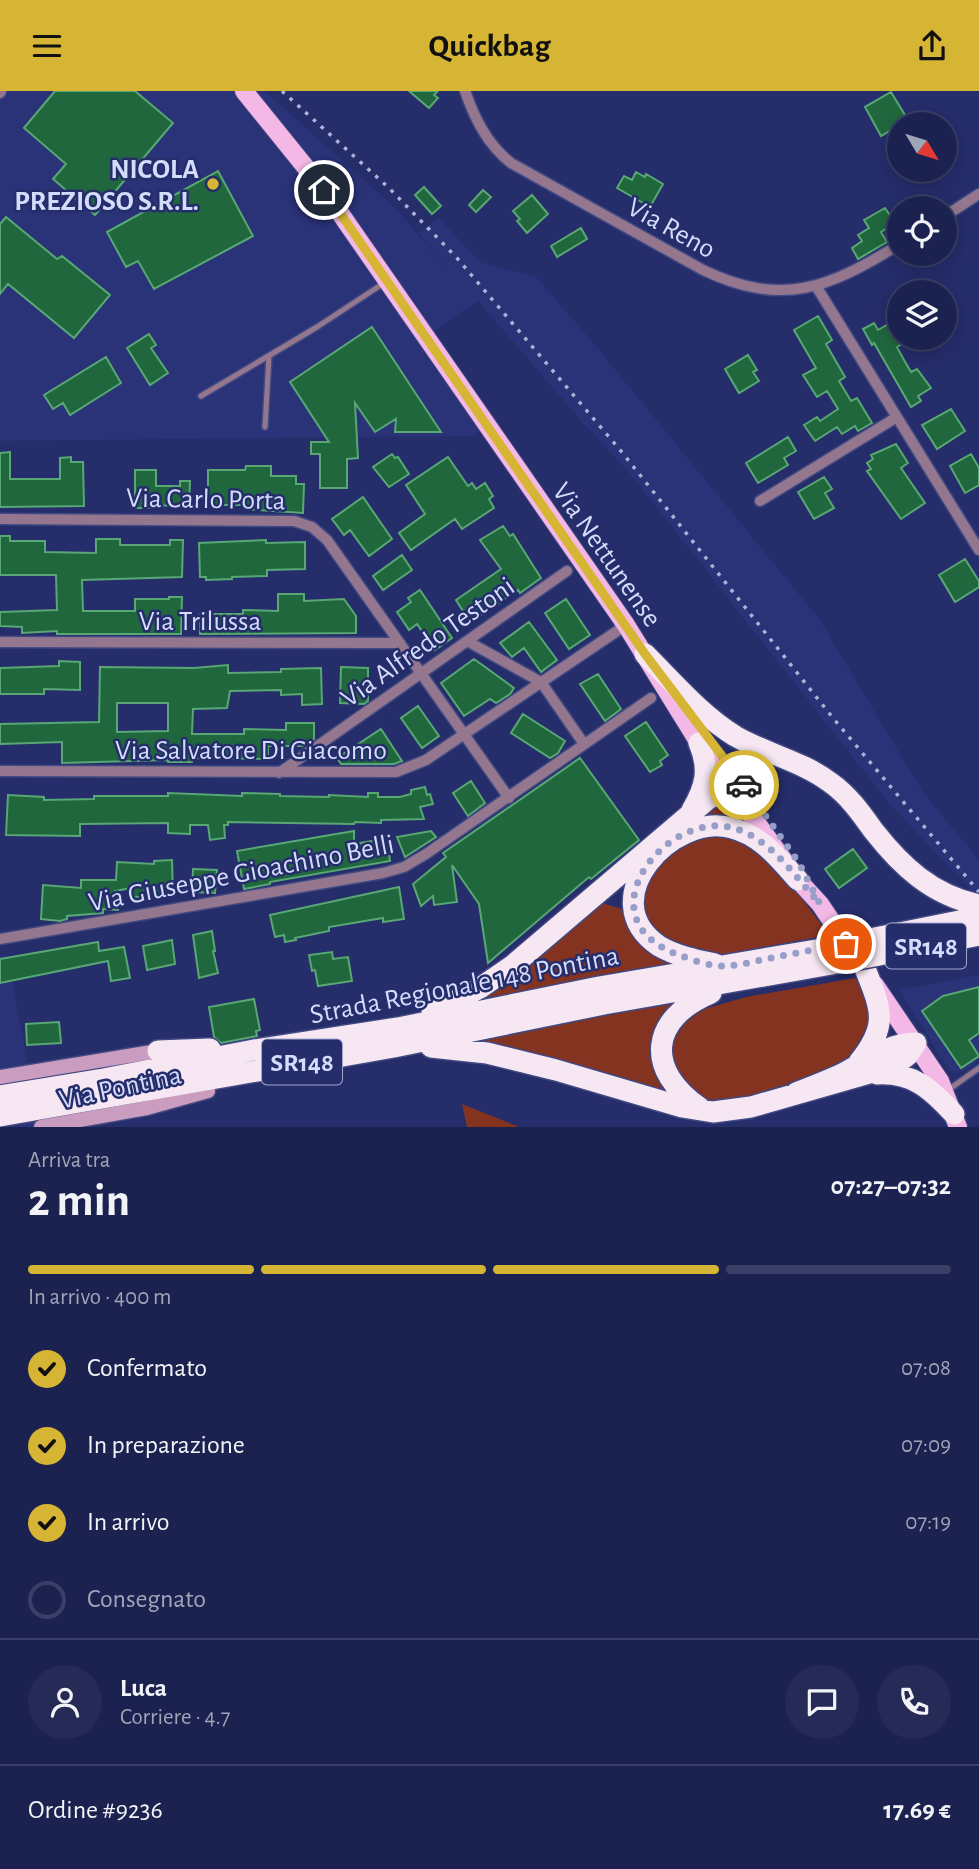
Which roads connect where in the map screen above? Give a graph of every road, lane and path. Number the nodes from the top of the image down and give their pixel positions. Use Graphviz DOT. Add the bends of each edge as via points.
graph roads {
  1 [pos="244,91"];
  2 [pos="465,91"];
  3 [pos="979,194"];
  4 [pos="957,208"];
  5 [pos="887,251"];
  6 [pos="387,281"];
  7 [pos="816,286"];
  8 [pos="269,356"];
  9 [pos="201,396"];
  10 [pos="897,417"];
  11 [pos="265,427"];
  12 [pos="760,501"];
  13 [pos="0,519"];
  14 [pos="979,550"];
  15 [pos="567,571"];
  16 [pos="626,625"];
  17 [pos="467,641"];
  18 [pos="0,642"];
  19 [pos="400,643"];
  20 [pos="645,654"];
  21 [pos="421,673"];
  22 [pos="541,682"];
  23 [pos="651,698"];
  24 [pos="463,735"];
  25 [pos="699,743"];
  26 [pos="584,744"];
  27 [pos="0,771"];
  28 [pos="279,773"];
  29 [pos="735,792"];
  30 [pos="509,798"];
  31 [pos="691,812"];
  32 [pos="798,871"];
  33 [pos="597,894"];
  34 [pos="632,902"];
  35 [pos="976,919"];
  36 [pos="0,939"];
  37 [pos="835,955"];
  38 [pos="868,956"];
  39 [pos="723,967"];
  40 [pos="754,979"];
  41 [pos="396,1038"];
  42 [pos="916,1043"];
  43 [pos="158,1051"];
  44 [pos="259,1060"];
  45 [pos="979,1068"];
  46 [pos="864,1075"];
  47 [pos="0,1077"];
  48 [pos="208,1091"];
  49 [pos="946,1091"];
  50 [pos="796,1093"];
  51 [pos="0,1096"];
  52 [pos="704,1111"];
  53 [pos="0,1116"];
  54 [pos="956,1121"];
  55 [pos="41,1127"];
  1 -- 6 [label="main road, Via Nettunense" via="324,190"];
  2 -- 7 [label="street, Via Reno" via="493,146 527,173 721,278 773,291"];
  3 -- 4 [label="street"];
  5 -- 7 [label="street, Via Reno"];
  6 -- 8 [label="lane"];
  6 -- 16 [label="main road, Via Nettunense"];
  7 -- 10 [label="street"];
  8 -- 9 [label="lane"];
  8 -- 11 [label="lane"];
  10 -- 12 [label="street"];
  10 -- 14 [label="street"];
  13 -- 19 [label="street, Via Carlo Porta" via="302,523 327,540"];
  15 -- 17 [label="street, Via Alfredo Testoni"];
  16 -- 20 [label="main road, Via Nettunense"];
  16 -- 22 [label="street, Via Salvatore Di Giacomo"];
  17 -- 21 [label="street, Via Alfredo Testoni"];
  17 -- 22 [label="street"];
  18 -- 19 [label="street, Via Trilussa"];
  19 -- 21 [label="street, Via Carlo Porta"];
  20 -- 25 [label="main road, Via Nettunense"];
  20 -- 32 [label="main road" via="691,712"];
  20 -- 35 [label="highway" via="724,729 833,784 914,874"];
  21 -- 24 [label="street, Via Carlo Porta"];
  21 -- 28 [label="street, Via Alfredo Testoni"];
  22 -- 24 [label="street, Via Salvatore Di Giacomo"];
  22 -- 26 [label="street"];
  23 -- 26 [label="street, Via Giuseppe Gioachino Belli"];
  24 -- 28 [label="street, Via Salvatore Di Giacomo" via="421,763 396,772"];
  24 -- 30 [label="street, Via Carlo Porta"];
  25 -- 29 [label="main road, Via Nettunense"];
  25 -- 31 [label="highway" via="706,774"];
  26 -- 30 [label="street, Via Giuseppe Gioachino Belli"];
  27 -- 28 [label="street, Via Salvatore Di Giacomo"];
  29 -- 31 [label="highway" via="714,795"];
  29 -- 32 [label="main road, Via Nettunense" via="747,800"];
  30 -- 36 [label="street, Via Giuseppe Gioachino Belli" via="426,854 393,870"];
  31 -- 33 [label="highway"];
  32 -- 34 [label="highway" via="762,841 733,828 714,826 688,833 660,852 641,874"];
  32 -- 38 [label="main road" via="820,904"];
  33 -- 34 [label="highway"];
  33 -- 41 [label="highway" via="492,980"];
  34 -- 39 [label="highway" via="638,923 656,943"];
  35 -- 38 [label="highway, Strada Regionale 148 Pontina / SR148"];
  37 -- 38 [label="highway, Strada Regionale 148 Pontina / SR148, bridge"];
  37 -- 39 [label="highway, Strada Regionale 148 Pontina / SR148"];
  37 -- 40 [label="highway, Strada Regionale 148 Pontina / SR148"];
  38 -- 42 [label="main road"];
  38 -- 50 [label="highway" via="880,1015 873,1045 859,1062"];
  39 -- 41 [label="highway, Strada Regionale 148 Pontina / SR148" via="599,987"];
  40 -- 41 [label="highway, Strada Regionale 148 Pontina / SR148"];
  40 -- 52 [label="highway" via="694,1000 674,1015 667,1028 663,1052 667,1075 680,1093"];
  41 -- 44 [label="highway, Strada Regionale 148 Pontina / SR148"];
  41 -- 52 [label="highway" via="478,1051"];
  42 -- 46 [label="highway" via="900,1063"];
  42 -- 49 [label="main road"];
  42 -- 50 [label="highway" via="889,1047"];
  43 -- 44 [label="highway" via="189,1049"];
  43 -- 47 [label="street, Via Pontina"];
  44 -- 48 [label="highway"];
  44 -- 51 [label="highway, Strada Regionale 148 Pontina / SR148"];
  44 -- 53 [label="highway, Strada Regionale 148 Pontina / SR148"];
  45 -- 49 [label="lane"];
  46 -- 50 [label="highway"];
  46 -- 54 [label="highway" via="895,1073 910,1078 936,1095"];
  48 -- 55 [label="street, Via Pontina" via="146,1108"];
  49 -- 54 [label="main road"];
  50 -- 52 [label="highway" via="740,1109"];
}
